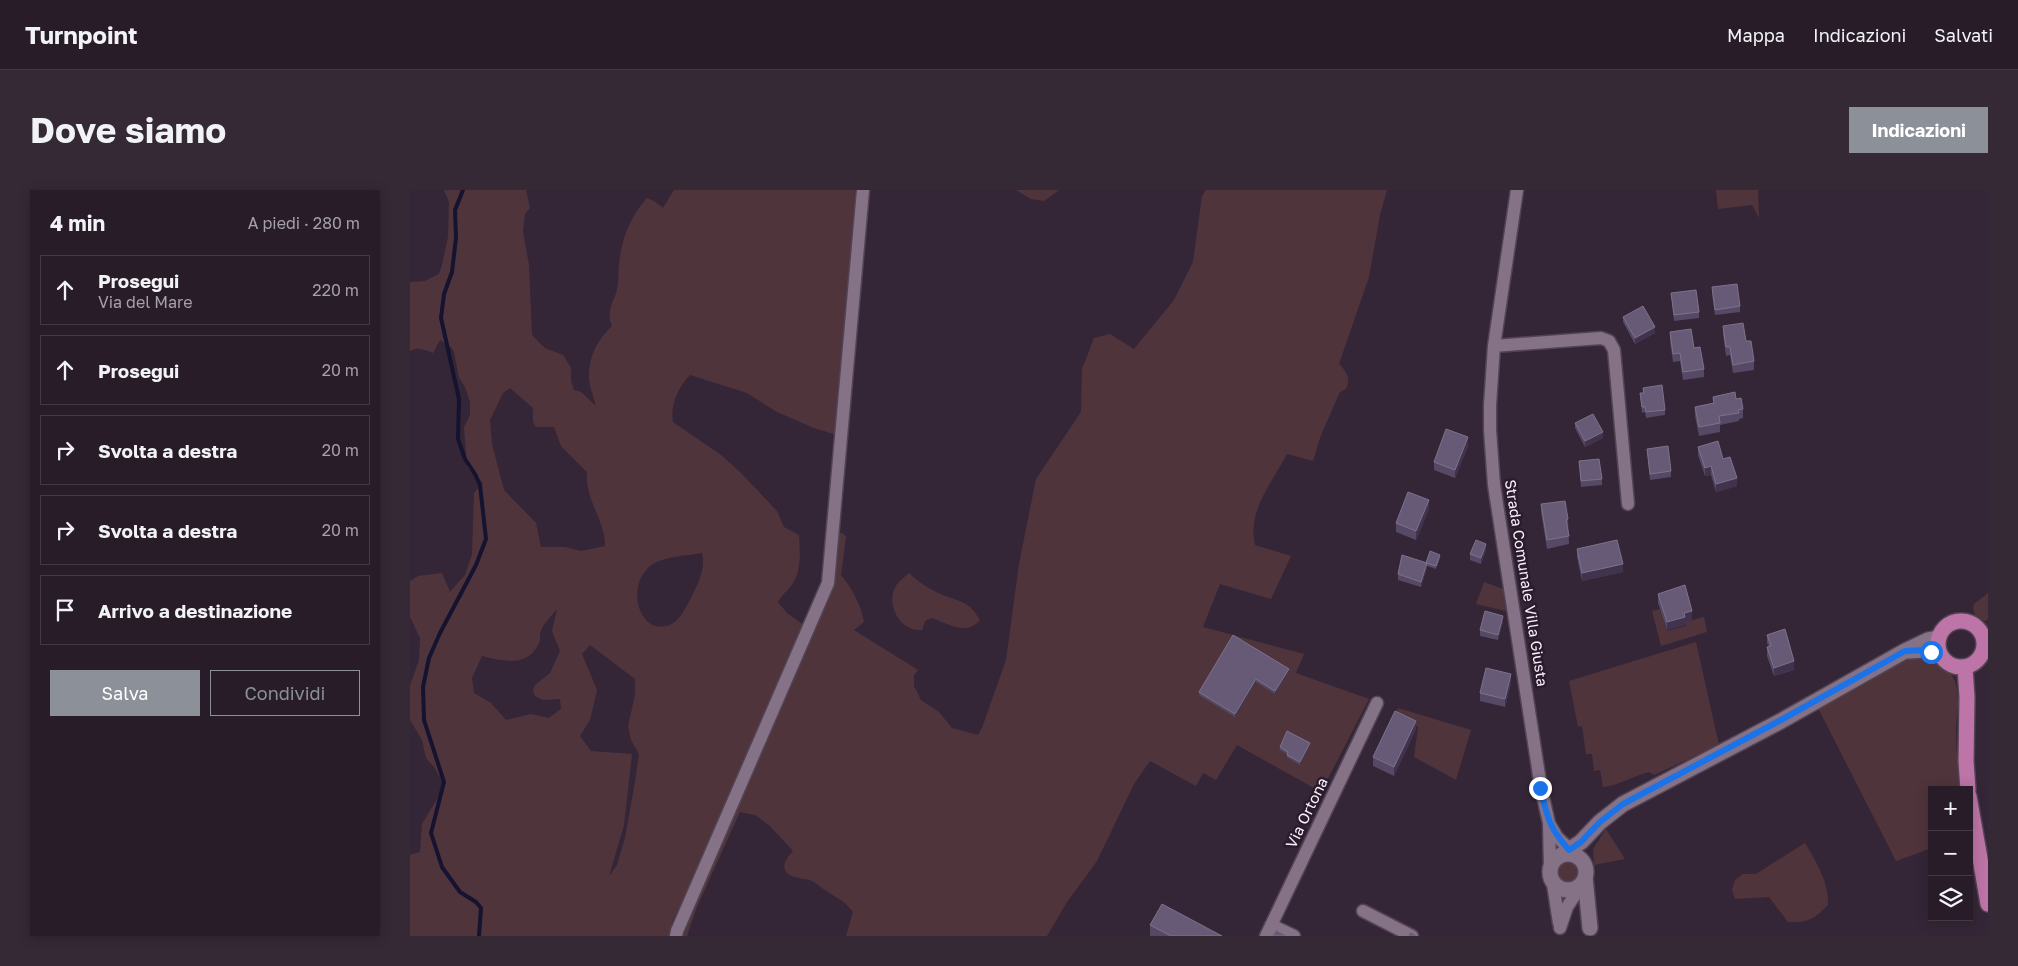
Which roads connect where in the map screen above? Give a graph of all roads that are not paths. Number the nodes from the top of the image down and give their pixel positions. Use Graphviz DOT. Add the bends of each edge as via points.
graph roads {
  1 [pos="863,190"];
  2 [pos="1517,190"];
  3 [pos="1494,346"];
  4 [pos="1628,504"];
  5 [pos="1984,627"];
  6 [pos="1939,638"];
  7 [pos="1986,648"];
  8 [pos="1905,651"];
  9 [pos="1941,656"];
  10 [pos="1965,667"];
  11 [pos="1377,703"];
  12 [pos="1968,786"];
  13 [pos="1973,819"];
  14 [pos="1549,823"];
  15 [pos="1592,832"];
  16 [pos="1573,866"];
  17 [pos="1553,884"];
  18 [pos="1988,904"];
  19 [pos="1364,911"];
  20 [pos="1268,931"];
  21 [pos="1590,932"];
  22 [pos="676,936"];
  23 [pos="1294,936"];
  24 [pos="1412,936"];
  1 -- 22 [label="street" via="828,583"];
  2 -- 3 [label="street, Strada Comunale Villa Giusta"];
  3 -- 4 [label="street" via="1601,338 1609,341 1614,350"];
  3 -- 14 [label="street, Strada Comunale Villa Giusta" via="1490,430 1494,485 1540,788"];
  5 -- 6 [label="main road" via="1956,622 1944,628"];
  5 -- 7 [label="main road"];
  6 -- 8 [label="street"];
  6 -- 9 [label="main road"];
  7 -- 10 [label="main road" via="1980,658"];
  8 -- 9 [label="street" via="1924,650"];
  8 -- 15 [label="street" via="1623,804"];
  9 -- 10 [label="main road" via="1952,666"];
  10 -- 12 [label="main road"];
  11 -- 20 [label="street, Via Ortona"];
  13 -- 18 [label="main road"];
  14 -- 16 [label="street"];
  14 -- 16 [label="street"];
  15 -- 16 [label="street"];
  15 -- 16 [label="street"];
  16 -- 17 [label="street" via="1550,879"];
  16 -- 17 [label="street" via="1574,890 1563,890"];
  16 -- 17 [label="street" via="1560,928"];
  16 -- 21 [label="street"];
  19 -- 24 [label="street"];
  20 -- 23 [label="street"];
}
